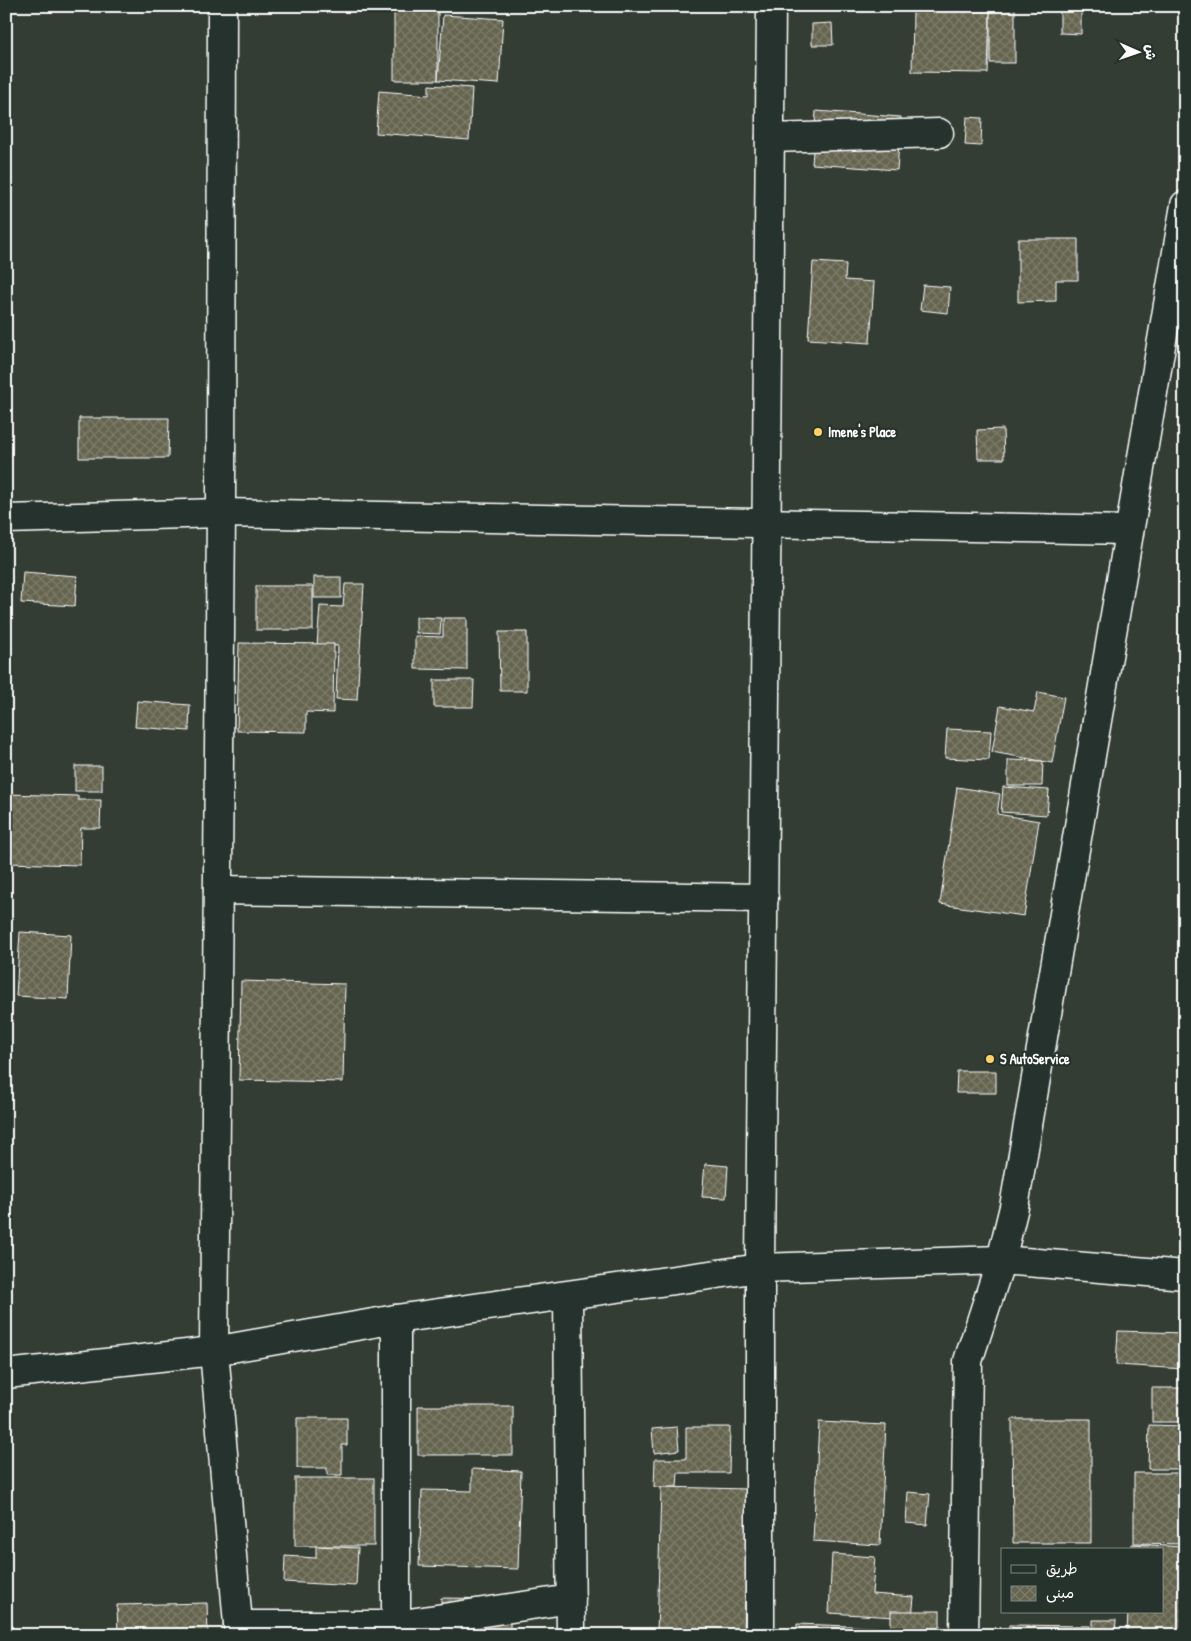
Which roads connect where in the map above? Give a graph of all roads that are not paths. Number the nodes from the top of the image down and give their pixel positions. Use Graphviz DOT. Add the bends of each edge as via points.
graph roads {
  1 [pos="222,6"];
  2 [pos="771,6"];
  3 [pos="939,133"];
  4 [pos="770,138"];
  5 [pos="1185,205"];
  6 [pos="221,513"];
  7 [pos="6,519"];
  8 [pos="766,524"];
  9 [pos="1129,530"];
  10 [pos="218,890"];
  11 [pos="764,898"];
  12 [pos="1001,1260"];
  13 [pos="760,1268"];
  14 [pos="1185,1275"];
  15 [pos="568,1296"];
  16 [pos="396,1320"];
  17 [pos="214,1350"];
  18 [pos="6,1374"];
  19 [pos="571,1599"];
  20 [pos="396,1625"];
  21 [pos="238,1630"];
  22 [pos="571,1635"];
  23 [pos="760,1635"];
  24 [pos="964,1635"];
  1 -- 6 [label="street"];
  2 -- 4 [label="street"];
  3 -- 4 [label="street"];
  4 -- 8 [label="street"];
  5 -- 9 [label="street"];
  6 -- 7 [label="street"];
  6 -- 8 [label="street"];
  6 -- 10 [label="street"];
  8 -- 9 [label="street"];
  8 -- 11 [label="street"];
  9 -- 12 [label="street" via="1014,1207"];
  10 -- 11 [label="street"];
  10 -- 17 [label="street"];
  11 -- 13 [label="street"];
  12 -- 13 [label="street"];
  12 -- 14 [label="street"];
  12 -- 24 [label="street" via="968,1361"];
  13 -- 15 [label="street"];
  13 -- 23 [label="street"];
  15 -- 16 [label="street"];
  15 -- 19 [label="street"];
  16 -- 17 [label="street"];
  16 -- 20 [label="street"];
  17 -- 18 [label="street"];
  17 -- 21 [label="street"];
  19 -- 20 [label="street"];
  19 -- 22 [label="street"];
  20 -- 21 [label="street"];
}
